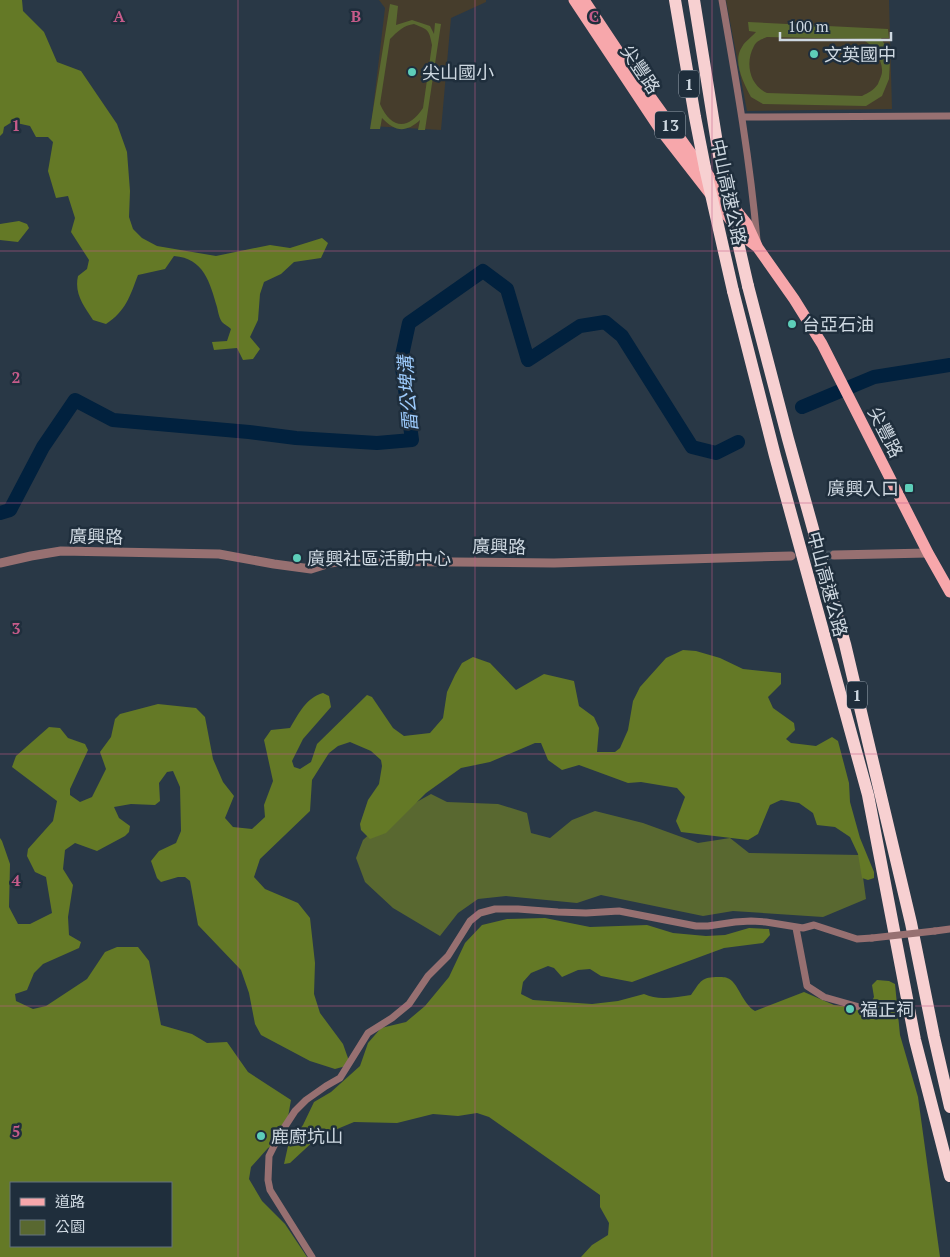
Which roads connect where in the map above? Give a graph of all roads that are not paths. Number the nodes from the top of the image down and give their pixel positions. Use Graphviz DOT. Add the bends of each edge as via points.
graph roads {
  1 [pos="574,0"];
  2 [pos="584,0"];
  3 [pos="675,0"];
  4 [pos="694,0"];
  5 [pos="722,0"];
  6 [pos="950,116"];
  7 [pos="743,117"];
  8 [pos="758,248"];
  9 [pos="928,553"];
  10 [pos="834,555"];
  11 [pos="790,556"];
  12 [pos="0,563"];
  13 [pos="950,592"];
  14 [pos="796,928"];
  15 [pos="950,929"];
  16 [pos="863,1008"];
  17 [pos="950,1107"];
  18 [pos="950,1176"];
  19 [pos="312,1257"];
  1 -- 8 [label="main road, 尖豐路" via="658,128 743,236"];
  2 -- 8 [label="main road, 尖豐路 / 13" via="690,152 747,224"];
  3 -- 18 [label="highway, 中山高速公路 / 1, bridge" via="705,168 733,291 868,795 915,1040"];
  4 -- 17 [label="highway, 中山高速公路 / 1, bridge" via="721,168 748,286 845,644 911,923"];
  5 -- 7 [label="street"];
  6 -- 7 [label="street"];
  7 -- 8 [label="street"];
  8 -- 9 [label="main road, 尖豐路 / 13" via="822,344"];
  9 -- 10 [label="street"];
  9 -- 13 [label="main road, 尖豐路 / 13"];
  11 -- 12 [label="street, 廣興路" via="551,563 347,561 311,569 219,554 61,551"];
  14 -- 15 [label="street, bridge" via="814,925 857,939"];
  14 -- 16 [label="street" via="807,986 824,998"];
  14 -- 19 [label="street" via="751,921 696,926 619,911 495,909 480,913 470,920 448,956 428,976 409,1004 368,1033 340,1078 306,1100 296,1111 269,1156 270,1190"];
}
